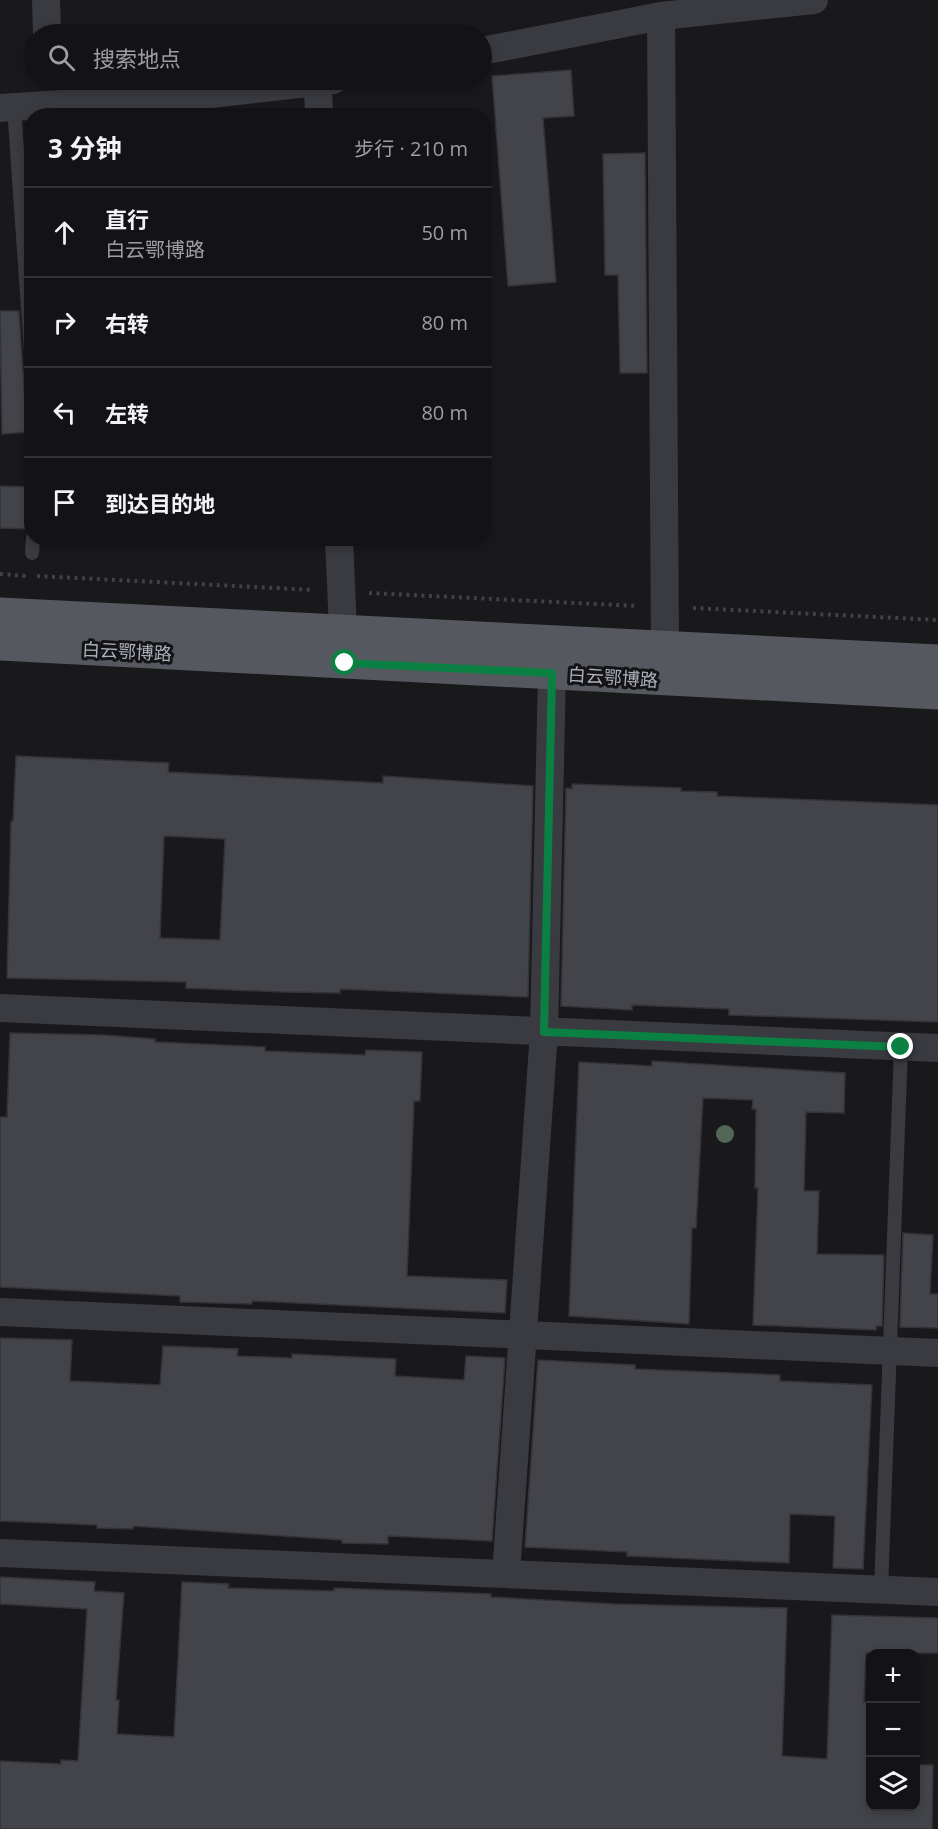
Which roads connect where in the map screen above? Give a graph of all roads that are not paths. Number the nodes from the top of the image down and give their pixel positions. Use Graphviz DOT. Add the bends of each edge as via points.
graph roads {
  1 [pos="46,0"];
  2 [pos="814,0"];
  3 [pos="661,16"];
  4 [pos="46,24"];
  5 [pos="492,49"];
  6 [pos="246,90"];
  7 [pos="323,90"];
  8 [pos="47,92"];
  9 [pos="7,108"];
  10 [pos="320,108"];
  11 [pos="24,283"];
  12 [pos="32,546"];
  13 [pos="339,546"];
  14 [pos="32,553"];
  15 [pos="0,614"];
  16 [pos="343,631"];
  17 [pos="0,644"];
  18 [pos="665,647"];
  19 [pos="938,661"];
  20 [pos="552,673"];
  21 [pos="938,693"];
  22 [pos="0,1008"];
  23 [pos="544,1032"];
  24 [pos="901,1047"];
  25 [pos="938,1048"];
  26 [pos="0,1312"];
  27 [pos="522,1335"];
  28 [pos="891,1351"];
  29 [pos="938,1353"];
  30 [pos="0,1552"];
  31 [pos="506,1574"];
  32 [pos="881,1590"];
  33 [pos="938,1592"];
  1 -- 4 [label="street"];
  2 -- 3 [label="street"];
  3 -- 5 [label="street"];
  3 -- 18 [label="street"];
  6 -- 8 [label="street" via="211,94"];
  7 -- 10 [label="street"];
  8 -- 9 [label="street"];
  9 -- 11 [label="lane"];
  12 -- 14 [label="lane"];
  13 -- 16 [label="street"];
  15 -- 16 [label="main road, 白云鄂博路"];
  16 -- 18 [label="main road, 白云鄂博路"];
  17 -- 20 [label="main road, 白云鄂博路"];
  18 -- 19 [label="main road, 白云鄂博路"];
  20 -- 21 [label="main road, 白云鄂博路"];
  20 -- 23 [label="street"];
  22 -- 23 [label="street"];
  23 -- 24 [label="street"];
  23 -- 27 [label="street"];
  24 -- 25 [label="street"];
  24 -- 28 [label="lane"];
  26 -- 27 [label="street"];
  27 -- 28 [label="street"];
  27 -- 31 [label="street"];
  28 -- 29 [label="street"];
  28 -- 32 [label="lane"];
  30 -- 31 [label="street"];
  31 -- 32 [label="street"];
  32 -- 33 [label="street"];
}
